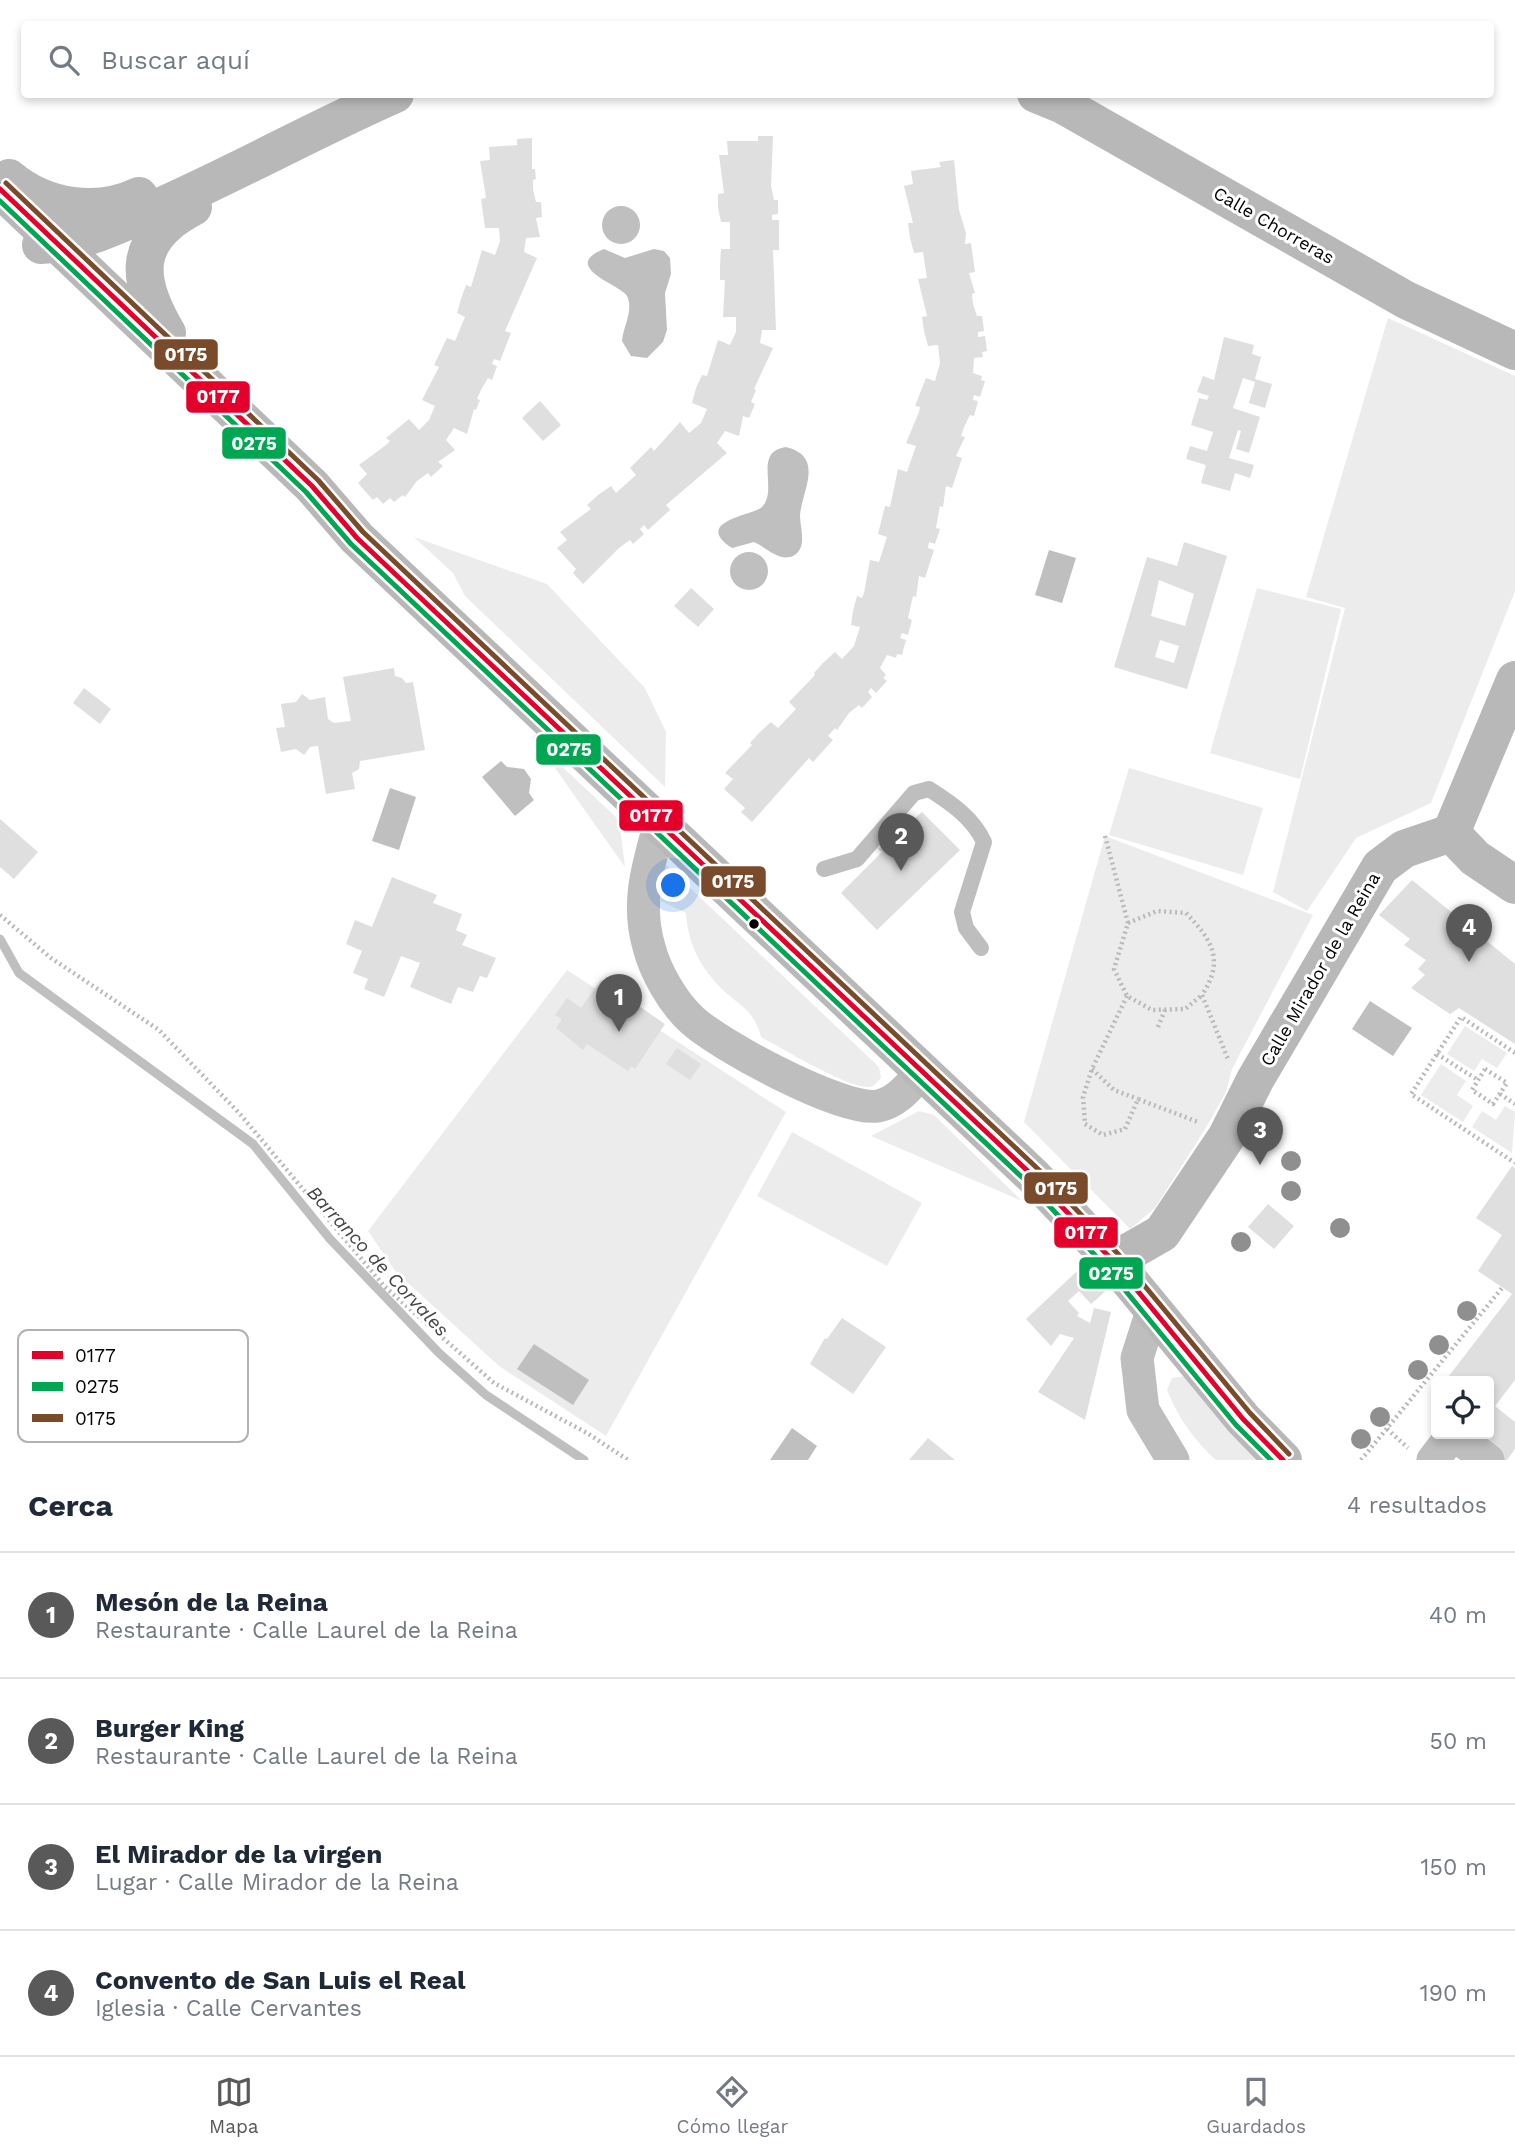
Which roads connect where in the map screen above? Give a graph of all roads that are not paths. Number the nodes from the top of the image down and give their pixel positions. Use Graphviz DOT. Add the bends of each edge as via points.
graph roads {
  1 [pos="387,98"];
  2 [pos="1046,98"];
  3 [pos="0,171"];
  4 [pos="221,178"];
  5 [pos="0,189"];
  6 [pos="0,208"];
  7 [pos="0,225"];
  8 [pos="60,244"];
  9 [pos="1515,351"];
  10 [pos="186,363"];
  11 [pos="357,537"];
  12 [pos="1515,680"];
  13 [pos="660,823"];
  14 [pos="1451,833"];
  15 [pos="824,869"];
  16 [pos="1515,885"];
  17 [pos="981,948"];
  18 [pos="923,1072"];
  19 [pos="1114,1261"];
  20 [pos="1153,1308"];
  21 [pos="1449,1439"];
  22 [pos="1460,1439"];
  23 [pos="1173,1460"];
  24 [pos="1283,1460"];
  25 [pos="1433,1460"];
  26 [pos="1488,1460"];
  1 -- 4 [label="street"];
  2 -- 9 [label="street, Calle Chorreras" via="1406,300"];
  3 -- 4 [label="street" via="52,202 84,208 123,204 182,177"];
  4 -- 8 [label="street" via="98,233"];
  4 -- 10 [label="street" via="201,203 174,217 155,236 144,260 145,289"];
  5 -- 8 [label="street"];
  6 -- 8 [label="street" via="41,245"];
  7 -- 11 [label="street" via="302,499"];
  8 -- 10 [label="street"];
  10 -- 11 [label="street" via="312,486"];
  11 -- 13 [label="street"];
  12 -- 14 [label="street"];
  13 -- 18 [label="street"];
  13 -- 18 [label="street" via="642,887 643,919 649,950 664,982 691,1020 783,1077 853,1102 876,1107 893,1101"];
  14 -- 16 [label="street" via="1475,858"];
  14 -- 19 [label="street, Calle Mirador de la Reina" via="1404,849 1380,867 1227,1136 1162,1233"];
  15 -- 17 [label="lane" via="857,859 914,793 929,789 977,828 984,842 962,912 966,928"];
  18 -- 19 [label="street"];
  19 -- 20 [label="street"];
  20 -- 23 [label="street" via="1137,1357 1143,1410"];
  20 -- 24 [label="street" via="1243,1419"];
  21 -- 25 [label="street"];
  22 -- 26 [label="street"];
}
